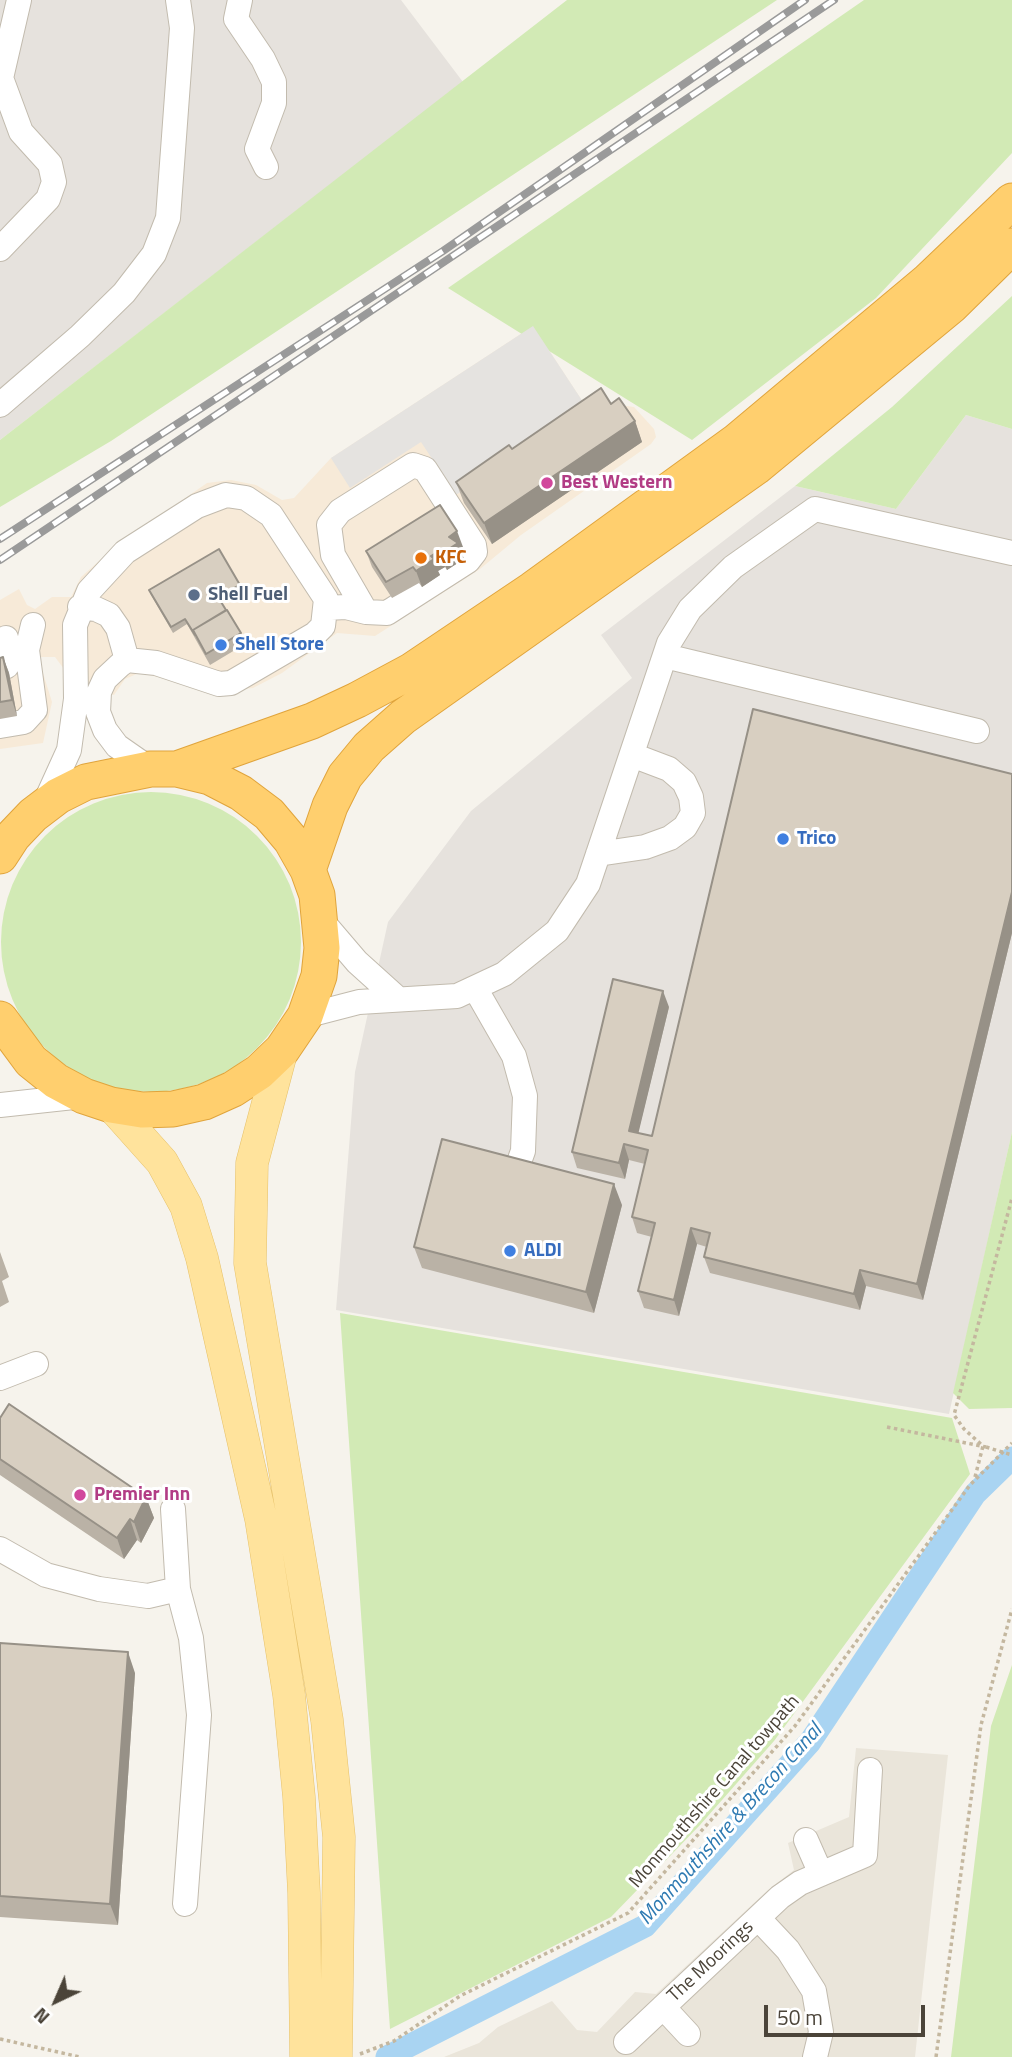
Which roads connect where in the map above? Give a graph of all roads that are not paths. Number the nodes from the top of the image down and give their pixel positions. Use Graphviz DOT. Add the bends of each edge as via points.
graph roads {
  1 [pos="19,0"];
  2 [pos="178,0"];
  3 [pos="240,0"];
  4 [pos="5,30"];
  5 [pos="266,167"];
  6 [pos="1012,201"];
  7 [pos="1012,246"];
  8 [pos="0,250"];
  9 [pos="0,405"];
  10 [pos="1012,553"];
  11 [pos="80,607"];
  12 [pos="327,608"];
  13 [pos="366,612"];
  14 [pos="33,625"];
  15 [pos="5,638"];
  16 [pos="665,656"];
  17 [pos="127,660"];
  18 [pos="0,669"];
  19 [pos="0,726"];
  20 [pos="977,731"];
  21 [pos="632,755"];
  22 [pos="164,769"];
  23 [pos="44,806"];
  24 [pos="4,844"];
  25 [pos="598,855"];
  26 [pos="308,870"];
  27 [pos="322,921"];
  28 [pos="475,988"];
  29 [pos="398,999"];
  30 [pos="305,1016"];
  31 [pos="0,1019"];
  32 [pos="282,1050"];
  33 [pos="97,1101"];
  34 [pos="0,1105"];
  35 [pos="519,1162"];
  36 [pos="36,1364"];
  37 [pos="0,1378"];
  38 [pos="173,1509"];
  39 [pos="3,1557"];
  40 [pos="178,1589"];
  41 [pos="870,1770"];
  42 [pos="806,1840"];
  43 [pos="821,1874"];
  44 [pos="185,1904"];
  45 [pos="758,1918"];
  46 [pos="663,2007"];
  47 [pos="688,2034"];
  48 [pos="626,2042"];
  49 [pos="327,2052"];
  50 [pos="815,2057"];
  1 -- 4 [label="street"];
  2 -- 9 [label="street" via="182,28 168,218 154,254 124,293"];
  3 -- 5 [label="street" via="236,19 274,82 274,103 257,149"];
  4 -- 8 [label="street" via="1,78 21,132 50,164 54,182 48,199"];
  6 -- 22 [label="highway" via="928,281 737,440 411,671 312,721"];
  7 -- 26 [label="highway" via="951,306 756,467 369,747 345,776 330,806"];
  10 -- 16 [label="street" via="815,509 733,567 690,610"];
  11 -- 12 [label="street" via="125,552 206,502 226,495 246,498 271,514 326,599"];
  11 -- 17 [label="street" via="109,615 118,628"];
  11 -- 23 [label="street" via="74,635 72,739"];
  12 -- 13 [label="street"];
  12 -- 17 [label="street" via="323,626 315,634 231,683 219,684 156,663"];
  13 -- 13 [label="street" via="333,555 329,524 340,511 413,465 425,469 475,552 387,613"];
  14 -- 19 [label="street" via="27,650 35,710 24,722"];
  15 -- 18 [label="street" via="11,658"];
  16 -- 20 [label="street"];
  16 -- 21 [label="street"];
  17 -- 22 [label="street" via="101,686 98,712 117,746"];
  21 -- 25 [label="street"];
  21 -- 25 [label="street" via="669,769 684,782 693,813 685,827 670,838"];
  22 -- 23 [label="highway" via="101,776"];
  22 -- 26 [label="highway" via="211,777 241,793 269,814"];
  23 -- 24 [label="highway"];
  25 -- 28 [label="street" via="588,884 557,931 505,975"];
  26 -- 27 [label="highway"];
  27 -- 29 [label="street" via="357,962"];
  27 -- 30 [label="highway" via="319,976"];
  28 -- 29 [label="street" via="457,996"];
  28 -- 35 [label="street" via="514,1056 525,1096"];
  29 -- 30 [label="street" via="359,1002"];
  30 -- 32 [label="highway"];
  31 -- 33 [label="highway" via="31,1061 56,1081"];
  32 -- 33 [label="highway" via="242,1083 204,1102 163,1109"];
  32 -- 49 [label="main road" via="252,1163 250,1263 327,1720 339,1837"];
  33 -- 34 [label="street"];
  33 -- 49 [label="main road" via="162,1162 186,1206 202,1258 276,1606 294,1748 304,1893"];
  36 -- 37 [label="street"];
  38 -- 40 [label="street"];
  39 -- 40 [label="street" via="99,1589 148,1596"];
  40 -- 44 [label="street" via="192,1648 199,1715"];
  41 -- 43 [label="street, The Moorings" via="865,1855"];
  42 -- 43 [label="street"];
  43 -- 45 [label="street, The Moorings" via="779,1897"];
  45 -- 46 [label="street, The Moorings"];
  45 -- 50 [label="street, The Moorings" via="788,1950 814,1991 821,2032"];
  46 -- 47 [label="street, The Moorings"];
  46 -- 48 [label="street, The Moorings"];
}
